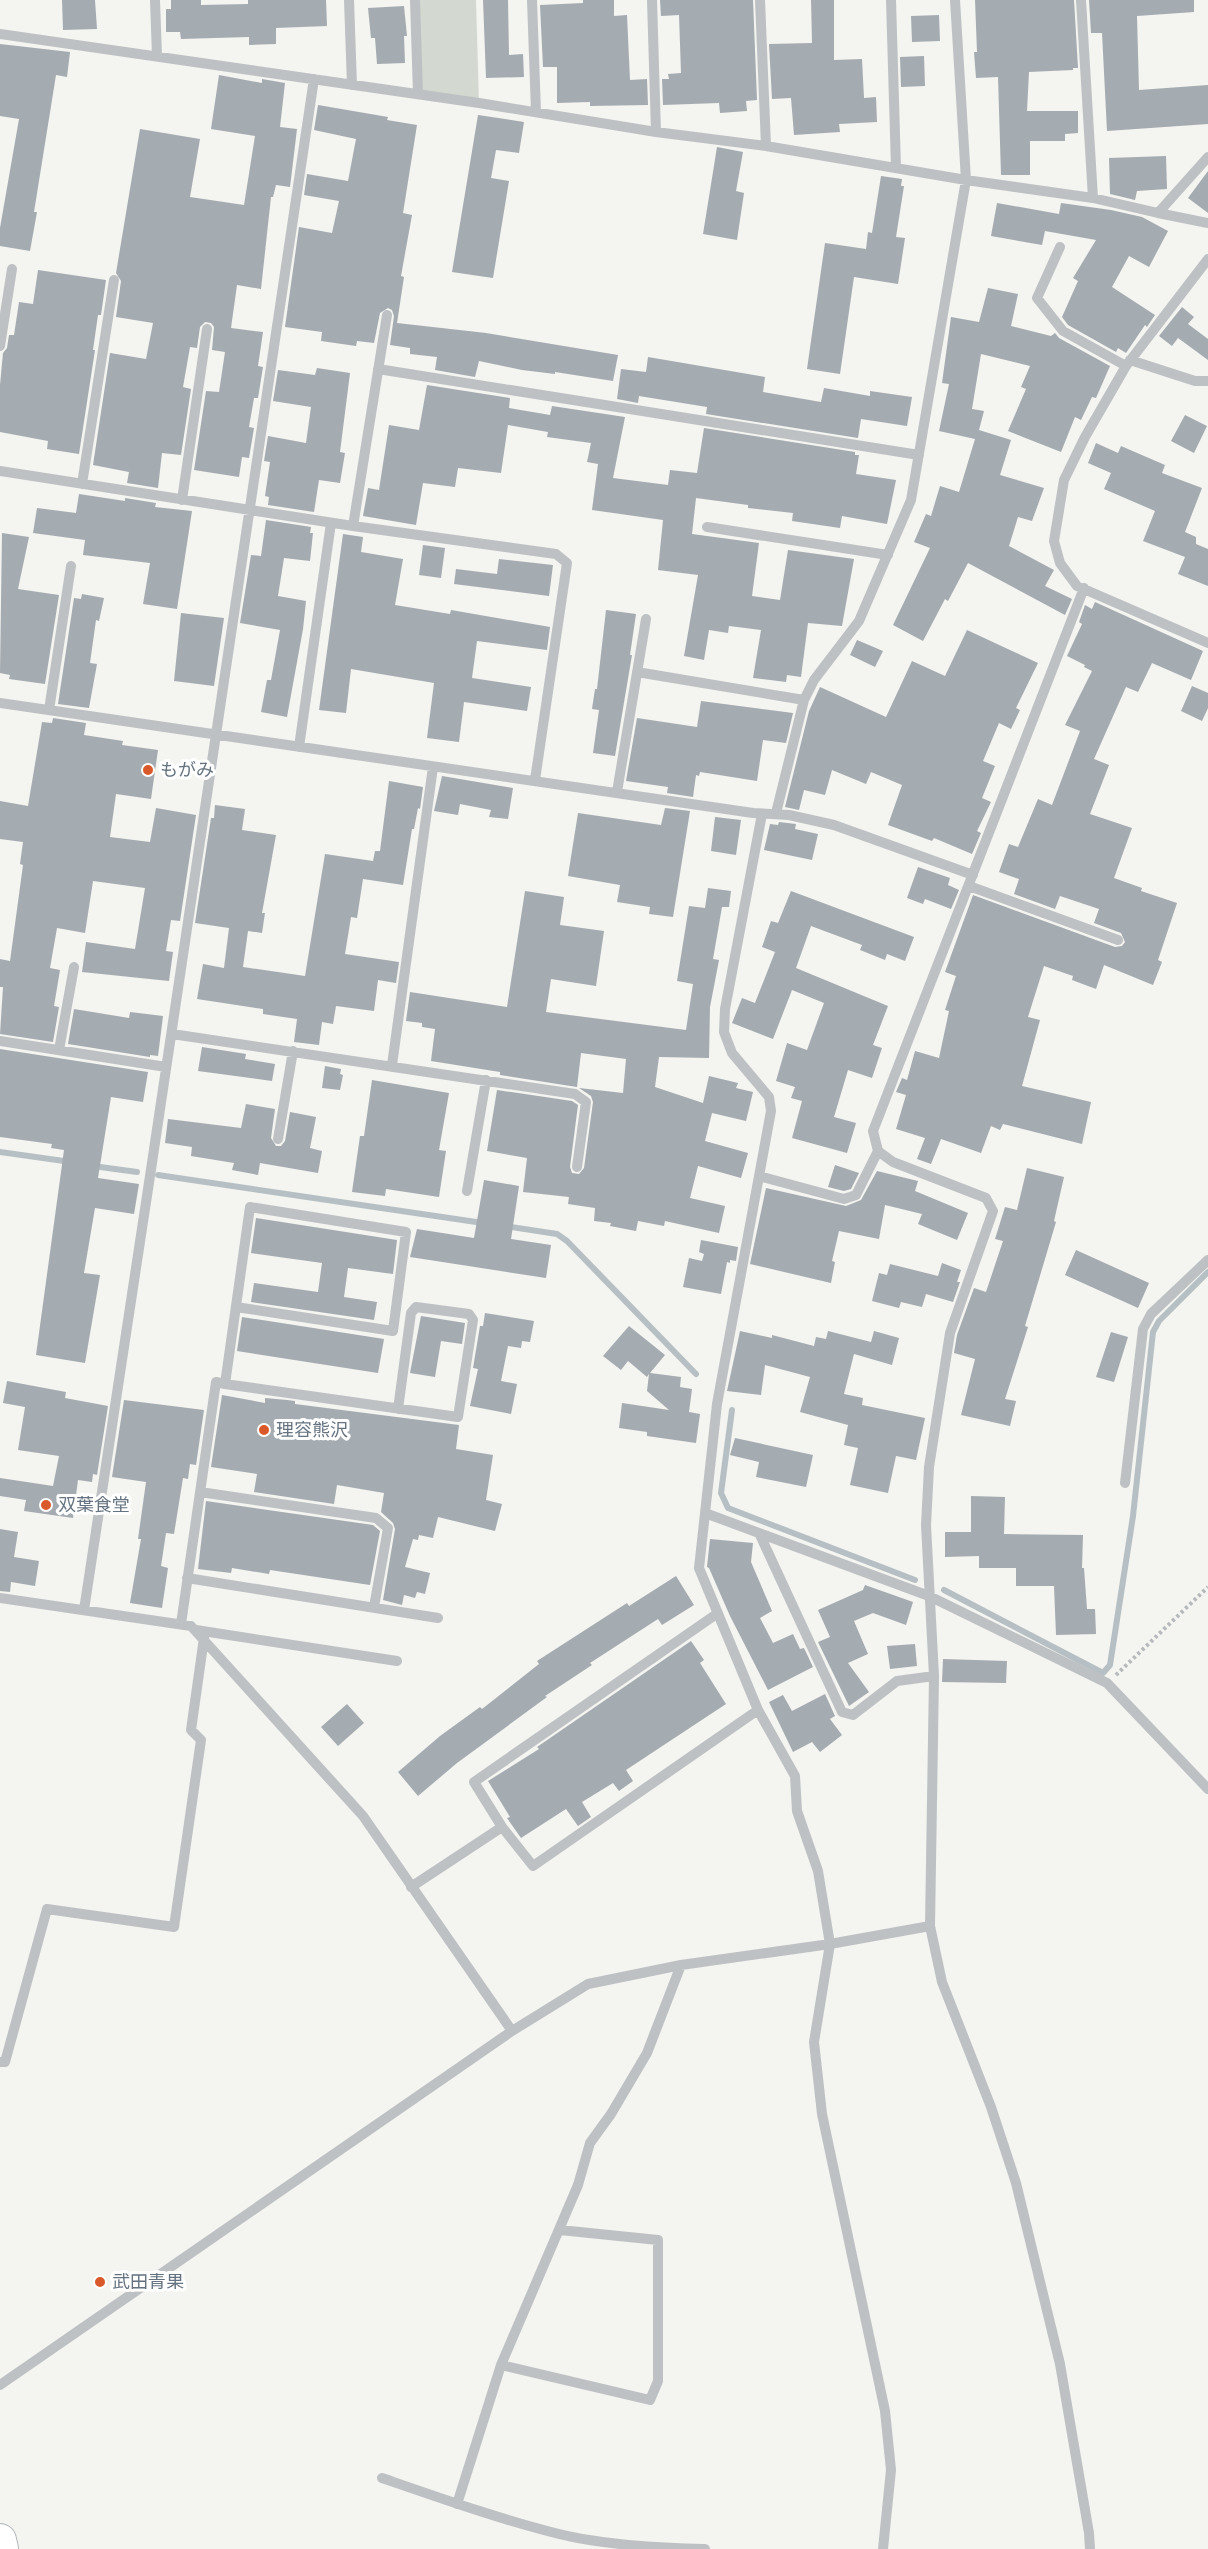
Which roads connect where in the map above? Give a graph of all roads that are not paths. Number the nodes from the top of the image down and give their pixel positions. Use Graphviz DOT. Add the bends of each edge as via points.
graph roads {
  1 [pos="156,0"];
  2 [pos="349,0"];
  3 [pos="415,0"];
  4 [pos="532,0"];
  5 [pos="652,0"];
  6 [pos="760,0"];
  7 [pos="891,0"];
  8 [pos="955,0"];
  9 [pos="1081,0"];
  10 [pos="0,34"];
  11 [pos="157,56"];
  12 [pos="314,79"];
  13 [pos="352,85"];
  14 [pos="418,94"];
  15 [pos="537,112"];
  16 [pos="657,132"];
  17 [pos="766,146"];
  18 [pos="1208,157"];
  19 [pos="896,168"];
  20 [pos="966,180"];
  21 [pos="1093,198"];
  22 [pos="1158,213"];
  23 [pos="1208,223"];
  24 [pos="1060,247"];
  25 [pos="1208,259"];
  26 [pos="12,269"];
  27 [pos="114,280"];
  28 [pos="387,315"];
  29 [pos="207,329"];
  30 [pos="0,346"];
  31 [pos="1129,363"];
  32 [pos="378,369"];
  33 [pos="1208,381"];
  34 [pos="919,455"];
  35 [pos="0,471"];
  36 [pos="82,484"];
  37 [pos="182,500"];
  38 [pos="248,510"];
  39 [pos="331,523"];
  40 [pos="353,526"];
  41 [pos="707,527"];
  42 [pos="888,555"];
  43 [pos="71,566"];
  44 [pos="1084,588"];
  45 [pos="646,619"];
  46 [pos="1208,643"];
  47 [pos="637,672"];
  48 [pos="804,700"];
  49 [pos="0,703"];
  50 [pos="49,710"];
  51 [pos="216,735"];
  52 [pos="300,747"];
  53 [pos="433,767"];
  54 [pos="535,780"];
  55 [pos="617,792"];
  56 [pos="776,813"];
  57 [pos="762,814"];
  58 [pos="973,875"];
  59 [pos="969,886"];
  60 [pos="1118,940"];
  61 [pos="74,967"];
  62 [pos="172,1034"];
  63 [pos="0,1041"];
  64 [pos="59,1050"];
  65 [pos="293,1051"];
  66 [pos="392,1065"];
  67 [pos="166,1067"];
  68 [pos="486,1080"];
  69 [pos="278,1139"];
  70 [pos="878,1151"];
  71 [pos="577,1167"];
  72 [pos="759,1176"];
  73 [pos="467,1191"];
  74 [pos="1208,1260"];
  75 [pos="236,1307"];
  76 [pos="396,1311"];
  77 [pos="411,1313"];
  78 [pos="225,1384"];
  79 [pos="398,1408"];
  80 [pos="1125,1483"];
  81 [pos="200,1492"];
  82 [pos="705,1513"];
  83 [pos="760,1535"];
  84 [pos="187,1578"];
  85 [pos="929,1596"];
  86 [pos="0,1598"];
  87 [pos="374,1607"];
  88 [pos="84,1610"];
  89 [pos="718,1613"];
  90 [pos="438,1618"];
  91 [pos="181,1624"];
  92 [pos="200,1634"];
  93 [pos="397,1661"];
  94 [pos="934,1676"];
  95 [pos="758,1710"];
  96 [pos="1208,1789"];
  97 [pos="502,1827"];
  98 [pos="411,1887"];
  99 [pos="930,1926"];
  100 [pos="830,1944"];
  101 [pos="681,1965"];
  102 [pos="512,2031"];
  103 [pos="0,2062"];
  104 [pos="560,2230"];
  105 [pos="501,2364"];
  106 [pos="0,2385"];
  107 [pos="382,2478"];
  108 [pos="458,2504"];
  109 [pos="0,2540"];
  110 [pos="2,2549"];
  111 [pos="705,2549"];
  112 [pos="883,2549"];
  113 [pos="1090,2549"];
  1 -- 11 [label="lane"];
  2 -- 13 [label="lane"];
  3 -- 14 [label="lane"];
  4 -- 15 [label="lane"];
  5 -- 16 [label="lane"];
  6 -- 17 [label="lane"];
  7 -- 19 [label="lane"];
  8 -- 20 [label="lane"];
  9 -- 21 [label="lane"];
  10 -- 11 [label="lane"];
  11 -- 12 [label="lane"];
  12 -- 13 [label="lane"];
  12 -- 38 [label="lane"];
  13 -- 14 [label="lane"];
  14 -- 15 [label="lane"];
  15 -- 16 [label="lane"];
  16 -- 17 [label="lane"];
  17 -- 19 [label="lane"];
  18 -- 22 [label="lane"];
  19 -- 20 [label="lane"];
  20 -- 21 [label="lane"];
  20 -- 34 [label="lane"];
  21 -- 22 [label="lane"];
  22 -- 23 [label="lane"];
  24 -- 31 [label="lane" via="1037,298 1063,331"];
  25 -- 31 [label="lane"];
  26 -- 30 [label="lane"];
  27 -- 36 [label="lane"];
  28 -- 32 [label="lane"];
  29 -- 37 [label="lane"];
  31 -- 33 [label="lane"];
  31 -- 44 [label="lane" via="1064,480 1055,525 1054,541 1060,562 1077,586"];
  32 -- 34 [label="lane"];
  32 -- 40 [label="lane"];
  34 -- 42 [label="lane" via="911,500"];
  35 -- 36 [label="lane"];
  36 -- 37 [label="lane"];
  37 -- 38 [label="lane"];
  38 -- 39 [label="lane"];
  38 -- 51 [label="lane"];
  39 -- 40 [label="lane"];
  39 -- 52 [label="lane"];
  40 -- 54 [label="lane" via="556,554 567,563"];
  41 -- 42 [label="lane"];
  42 -- 48 [label="lane" via="859,621 814,680"];
  43 -- 50 [label="lane"];
  44 -- 46 [label="lane"];
  44 -- 58 [label="lane"];
  45 -- 47 [label="lane"];
  47 -- 48 [label="lane"];
  47 -- 55 [label="lane"];
  48 -- 56 [label="lane"];
  49 -- 50 [label="lane"];
  50 -- 51 [label="lane"];
  51 -- 52 [label="lane"];
  51 -- 62 [label="lane"];
  52 -- 53 [label="lane"];
  53 -- 54 [label="lane"];
  53 -- 66 [label="lane"];
  54 -- 55 [label="lane"];
  55 -- 57 [label="lane"];
  56 -- 57 [label="lane"];
  56 -- 58 [label="lane" via="834,825"];
  57 -- 72 [label="lane" via="724,1032 732,1053 770,1097"];
  58 -- 59 [label="lane"];
  59 -- 60 [label="lane"];
  59 -- 70 [label="lane" via="873,1131"];
  61 -- 64 [label="lane"];
  62 -- 65 [label="lane"];
  62 -- 67 [label="lane"];
  63 -- 64 [label="lane"];
  64 -- 67 [label="lane"];
  65 -- 66 [label="lane"];
  65 -- 69 [label="lane"];
  66 -- 68 [label="lane"];
  67 -- 88 [label="lane"];
  68 -- 71 [label="lane" via="575,1094 586,1102"];
  68 -- 73 [label="lane"];
  70 -- 72 [label="lane" via="856,1194 844,1199"];
  70 -- 85 [label="lane" via="893,1162 986,1198 993,1211 950,1334 945,1361 929,1467"];
  72 -- 82 [label="lane" via="717,1404"];
  74 -- 80 [label="lane" via="1151,1314 1143,1329"];
  75 -- 76 [label="lane" via="393,1331"];
  75 -- 76 [label="lane" via="250,1207 406,1232"];
  75 -- 78 [label="lane"];
  76 -- 77 [label="lane"];
  77 -- 79 [label="lane"];
  77 -- 79 [label="lane" via="416,1307 469,1314 473,1320 458,1417"];
  78 -- 79 [label="lane"];
  78 -- 81 [label="lane" via="216,1382"];
  81 -- 84 [label="lane"];
  81 -- 87 [label="lane" via="376,1518 388,1528"];
  82 -- 83 [label="lane"];
  82 -- 89 [label="lane" via="699,1568"];
  83 -- 85 [label="lane"];
  83 -- 94 [label="lane" via="842,1712 854,1715 897,1681"];
  84 -- 87 [label="lane"];
  84 -- 91 [label="lane"];
  85 -- 94 [label="lane"];
  85 -- 96 [label="lane" via="1107,1683"];
  86 -- 88 [label="lane"];
  87 -- 90 [label="lane"];
  88 -- 91 [label="lane"];
  89 -- 95 [label="lane"];
  89 -- 97 [label="lane" via="474,1782"];
  91 -- 92 [label="lane"];
  92 -- 93 [label="lane"];
  92 -- 98 [label="lane" via="363,1816"];
  92 -- 103 [label="lane" via="191,1730 201,1740 174,1927 47,1909 5,2062"];
  94 -- 99 [label="lane"];
  95 -- 97 [label="lane" via="533,1866"];
  95 -- 100 [label="lane" via="795,1776 797,1811 818,1870"];
  97 -- 98 [label="lane"];
  98 -- 102 [label="lane"];
  99 -- 100 [label="lane"];
  99 -- 113 [label="lane" via="942,1982 1016,2183 1060,2364"];
  100 -- 101 [label="lane"];
  100 -- 112 [label="lane" via="814,2042 822,2114 885,2412 891,2470"];
  101 -- 102 [label="lane" via="588,1984"];
  101 -- 104 [label="lane" via="647,2053 590,2144"];
  102 -- 106 [label="lane"];
  104 -- 105 [label="lane"];
  104 -- 105 [label="lane" via="658,2240 658,2381 654,2391 650,2400"];
  105 -- 108 [label="lane"];
  107 -- 108 [label="lane"];
  108 -- 111 [label="lane" via="561,2535 658,2548"];
  109 -- 110 [label="main road"];
}
